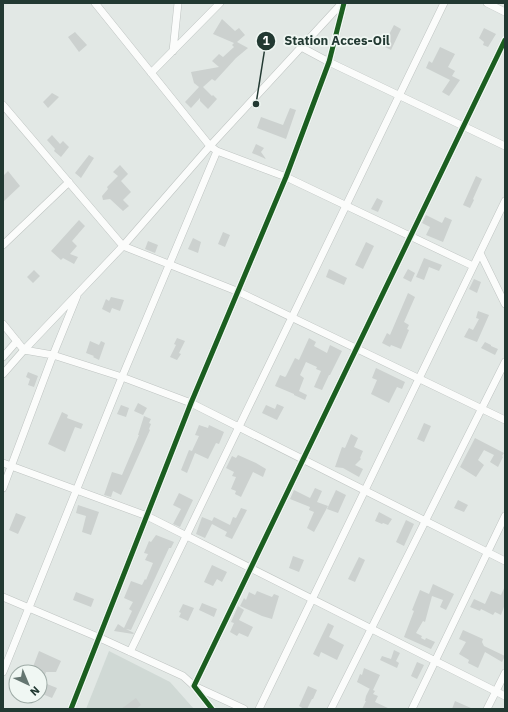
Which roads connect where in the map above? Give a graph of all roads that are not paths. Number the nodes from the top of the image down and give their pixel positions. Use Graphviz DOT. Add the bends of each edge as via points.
graph roads {
  1 [pos="95,3"];
  2 [pos="178,3"];
  3 [pos="220,3"];
  4 [pos="343,3"];
  5 [pos="444,3"];
  6 [pos="487,3"];
  7 [pos="505,12"];
  8 [pos="505,40"];
  9 [pos="301,47"];
  10 [pos="173,51"];
  11 [pos="329,62"];
  12 [pos="151,73"];
  13 [pos="399,96"];
  14 [pos="3,105"];
  15 [pos="463,126"];
  16 [pos="210,146"];
  17 [pos="505,146"];
  18 [pos="217,151"];
  19 [pos="286,177"];
  20 [pos="69,182"];
  21 [pos="505,200"];
  22 [pos="346,206"];
  23 [pos="410,237"];
  24 [pos="3,245"];
  25 [pos="123,246"];
  26 [pos="480,253"];
  27 [pos="169,264"];
  28 [pos="473,266"];
  29 [pos="79,292"];
  30 [pos="239,292"];
  31 [pos="505,304"];
  32 [pos="292,317"];
  33 [pos="3,324"];
  34 [pos="17,341"];
  35 [pos="356,348"];
  36 [pos="24,350"];
  37 [pos="53,355"];
  38 [pos="3,356"];
  39 [pos="505,362"];
  40 [pos="3,374"];
  41 [pos="122,377"];
  42 [pos="419,379"];
  43 [pos="191,403"];
  44 [pos="482,409"];
  45 [pos="505,420"];
  46 [pos="239,427"];
  47 [pos="303,459"];
  48 [pos="3,463"];
  49 [pos="12,466"];
  50 [pos="3,488"];
  51 [pos="76,490"];
  52 [pos="365,490"];
  53 [pos="147,516"];
  54 [pos="505,516"];
  55 [pos="426,521"];
  56 [pos="186,535"];
  57 [pos="488,552"];
  58 [pos="505,561"];
  59 [pos="250,568"];
  60 [pos="3,597"];
  61 [pos="312,599"];
  62 [pos="29,608"];
  63 [pos="372,629"];
  64 [pos="100,638"];
  65 [pos="130,652"];
  66 [pos="435,661"];
  67 [pos="3,672"];
  68 [pos="505,673"];
  69 [pos="194,686"];
  70 [pos="496,691"];
  71 [pos="505,696"];
  72 [pos="71,709"];
  73 [pos="212,709"];
  74 [pos="244,709"];
  75 [pos="259,709"];
  76 [pos="331,709"];
  77 [pos="412,709"];
  78 [pos="487,709"];
  1 -- 12 [label="street"];
  2 -- 10 [label="street"];
  3 -- 10 [label="street"];
  4 -- 9 [label="street"];
  4 -- 11 [label="street"];
  5 -- 13 [label="street"];
  6 -- 7 [label="street"];
  8 -- 15 [label="street"];
  9 -- 11 [label="street"];
  9 -- 16 [label="street"];
  10 -- 12 [label="street"];
  11 -- 13 [label="street"];
  11 -- 19 [label="street"];
  12 -- 16 [label="street"];
  13 -- 15 [label="street"];
  13 -- 22 [label="street"];
  14 -- 20 [label="street"];
  15 -- 17 [label="street"];
  15 -- 23 [label="street"];
  16 -- 18 [label="street"];
  16 -- 25 [label="street"];
  18 -- 19 [label="street"];
  18 -- 27 [label="street"];
  19 -- 22 [label="street"];
  19 -- 30 [label="street"];
  20 -- 24 [label="street"];
  20 -- 25 [label="street"];
  21 -- 26 [label="street"];
  22 -- 23 [label="street"];
  22 -- 32 [label="street"];
  23 -- 28 [label="street"];
  23 -- 35 [label="street"];
  25 -- 27 [label="street"];
  25 -- 29 [label="street"];
  26 -- 28 [label="street"];
  26 -- 31 [label="street"];
  27 -- 30 [label="street"];
  27 -- 41 [label="street"];
  28 -- 42 [label="street"];
  29 -- 36 [label="street"];
  29 -- 37 [label="street"];
  30 -- 32 [label="street"];
  30 -- 43 [label="street"];
  32 -- 35 [label="street"];
  32 -- 46 [label="street"];
  33 -- 34 [label="street"];
  34 -- 36 [label="street"];
  34 -- 38 [label="street"];
  35 -- 42 [label="street"];
  35 -- 47 [label="street"];
  36 -- 37 [label="street"];
  36 -- 40 [label="street"];
  37 -- 41 [label="street"];
  37 -- 49 [label="street"];
  39 -- 44 [label="street"];
  41 -- 43 [label="street"];
  41 -- 51 [label="street"];
  42 -- 44 [label="street"];
  42 -- 52 [label="street"];
  43 -- 46 [label="street"];
  43 -- 53 [label="street"];
  44 -- 45 [label="street"];
  44 -- 55 [label="street"];
  46 -- 47 [label="street"];
  46 -- 56 [label="street"];
  47 -- 52 [label="street"];
  47 -- 59 [label="street"];
  48 -- 49 [label="street"];
  49 -- 50 [label="street"];
  49 -- 51 [label="street"];
  51 -- 53 [label="street"];
  51 -- 62 [label="street"];
  52 -- 55 [label="street"];
  52 -- 61 [label="street"];
  53 -- 56 [label="street"];
  53 -- 64 [label="street"];
  54 -- 57 [label="street"];
  55 -- 57 [label="street"];
  55 -- 63 [label="street"];
  56 -- 59 [label="street"];
  56 -- 65 [label="street"];
  57 -- 58 [label="street"];
  57 -- 66 [label="street"];
  59 -- 61 [label="street"];
  59 -- 69 [label="street"];
  60 -- 62 [label="street"];
  61 -- 63 [label="street"];
  61 -- 75 [label="street"];
  62 -- 64 [label="street"];
  62 -- 67 [label="street"];
  63 -- 66 [label="street"];
  63 -- 76 [label="street"];
  64 -- 65 [label="street"];
  64 -- 72 [label="street"];
  65 -- 69 [label="street" via="182,676"];
  66 -- 70 [label="street"];
  66 -- 77 [label="street"];
  68 -- 70 [label="street"];
  69 -- 73 [label="street"];
  69 -- 74 [label="street"];
  70 -- 71 [label="street"];
  70 -- 78 [label="street"];
}
